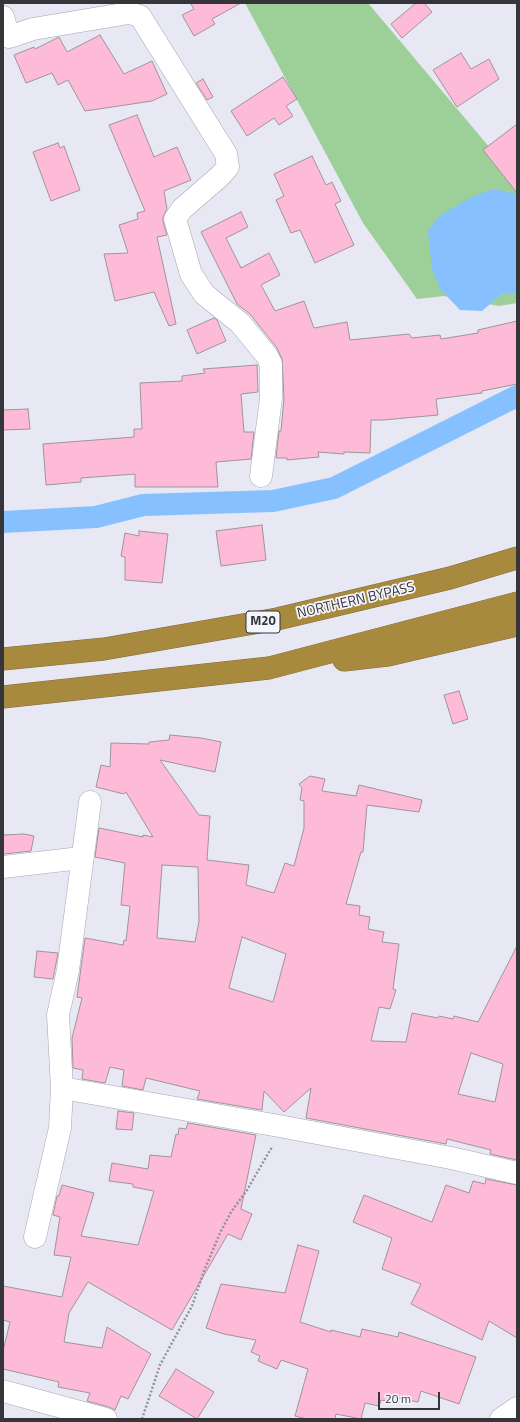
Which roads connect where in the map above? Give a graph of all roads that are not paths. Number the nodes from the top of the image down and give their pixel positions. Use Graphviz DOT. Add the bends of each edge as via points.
graph roads {
  1 [pos="3,16"];
  2 [pos="6,39"];
  3 [pos="261,476"];
  4 [pos="517,546"];
  5 [pos="517,558"];
  6 [pos="488,567"];
  7 [pos="517,603"];
  8 [pos="517,626"];
  9 [pos="3,659"];
  10 [pos="269,668"];
  11 [pos="3,697"];
  12 [pos="90,802"];
  13 [pos="81,858"];
  14 [pos="3,867"];
  15 [pos="62,1088"];
  16 [pos="517,1173"];
  17 [pos="34,1237"];
  18 [pos="3,1391"];
  19 [pos="517,1408"];
  20 [pos="106,1419"];
  21 [pos="501,1419"];
  1 -- 2 [label="street"];
  2 -- 3 [label="street" via="33,29 129,13 140,16 226,154 228,167 182,209 175,219 191,274 204,294 240,323 271,364 271,398"];
  4 -- 6 [label="highway"];
  5 -- 6 [label="highway, NORTHERN BYPASS / M20"];
  6 -- 9 [label="highway, NORTHERN BYPASS / M20" via="277,619 104,649"];
  7 -- 10 [label="highway"];
  8 -- 10 [label="highway" via="388,655"];
  10 -- 11 [label="highway"];
  12 -- 13 [label="street"];
  13 -- 14 [label="street"];
  13 -- 15 [label="street" via="68,970 58,1015"];
  15 -- 16 [label="street" via="451,1158"];
  15 -- 17 [label="street" via="60,1128"];
  18 -- 20 [label="street"];
  19 -- 21 [label="street"];
}
